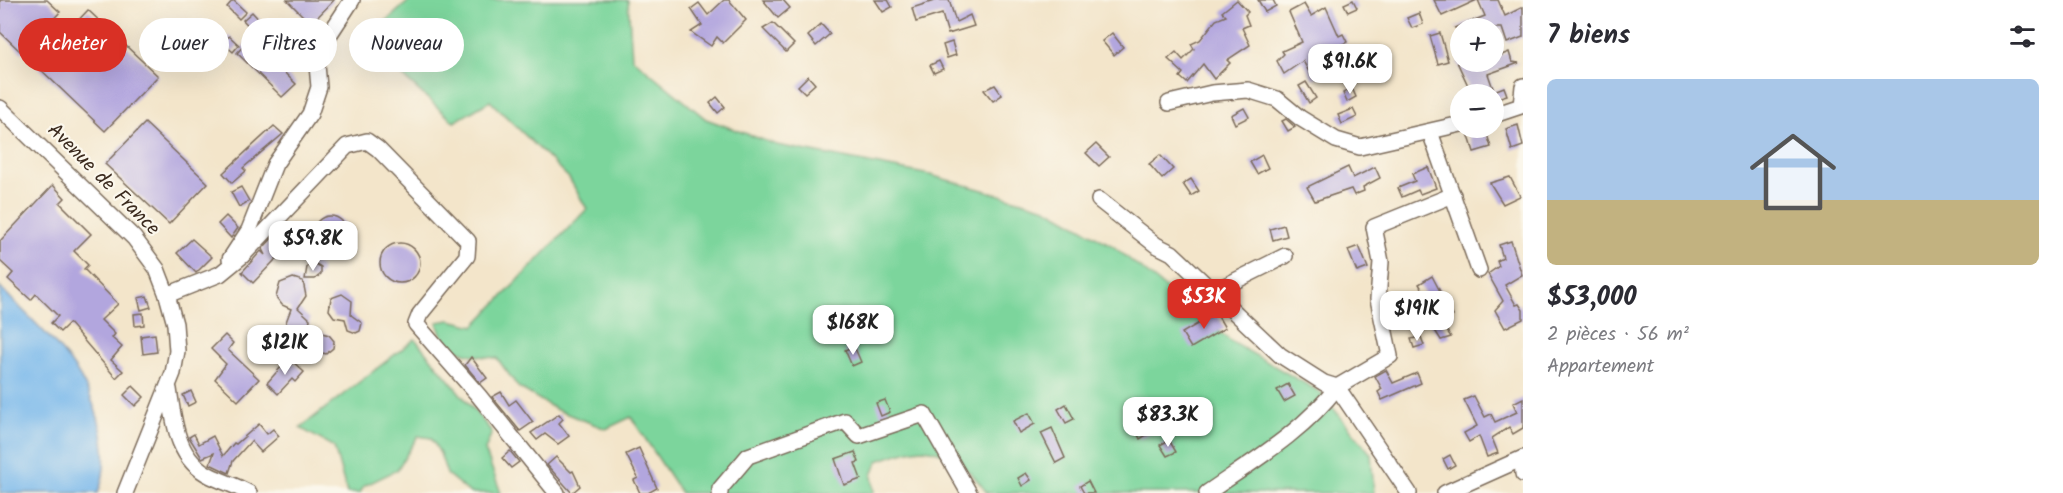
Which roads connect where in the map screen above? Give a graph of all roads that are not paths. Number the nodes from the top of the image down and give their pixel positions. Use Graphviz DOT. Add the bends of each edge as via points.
graph roads {
  1 [pos="352,0"];
  2 [pos="1523,86"];
  3 [pos="1169,103"];
  4 [pos="0,108"];
  5 [pos="1504,112"];
  6 [pos="1450,127"];
  7 [pos="1431,132"];
  8 [pos="1453,195"];
  9 [pos="1099,200"];
  10 [pos="1285,256"];
  11 [pos="1479,270"];
  12 [pos="220,274"];
  13 [pos="1215,291"];
  14 [pos="167,295"];
  15 [pos="168,387"];
  16 [pos="1337,387"];
  17 [pos="1522,463"];
  18 [pos="125,493"];
  19 [pos="249,493"];
  20 [pos="557,493"];
  21 [pos="720,493"];
  22 [pos="969,493"];
  23 [pos="1207,493"];
  24 [pos="1409,493"];
  25 [pos="1445,493"];
  1 -- 12 [label="street" via="320,49 319,87 310,114 275,164 249,230"];
  2 -- 5 [label="street" via="1521,106"];
  3 -- 7 [label="street" via="1248,90 1277,99 1336,140 1360,147"];
  4 -- 14 [label="street, Avenue de France" via="134,238 157,268"];
  6 -- 7 [label="street"];
  7 -- 8 [label="street"];
  8 -- 11 [label="street"];
  8 -- 16 [label="street" via="1374,227 1381,262 1378,299 1390,356"];
  9 -- 13 [label="street" via="1156,246 1172,253"];
  10 -- 13 [label="street"];
  12 -- 14 [label="street"];
  12 -- 20 [label="street" via="347,146 367,141 468,241 467,256 416,324"];
  13 -- 16 [label="street" via="1280,355"];
  14 -- 15 [label="street, Avenue de France" via="177,351"];
  15 -- 18 [label="street, Avenue de France"];
  15 -- 19 [label="street" via="184,452 210,476"];
  16 -- 23 [label="street" via="1318,413"];
  16 -- 24 [label="street"];
  17 -- 25 [label="street"];
  21 -- 22 [label="street" via="748,456 845,421 859,436 924,414"];
}
